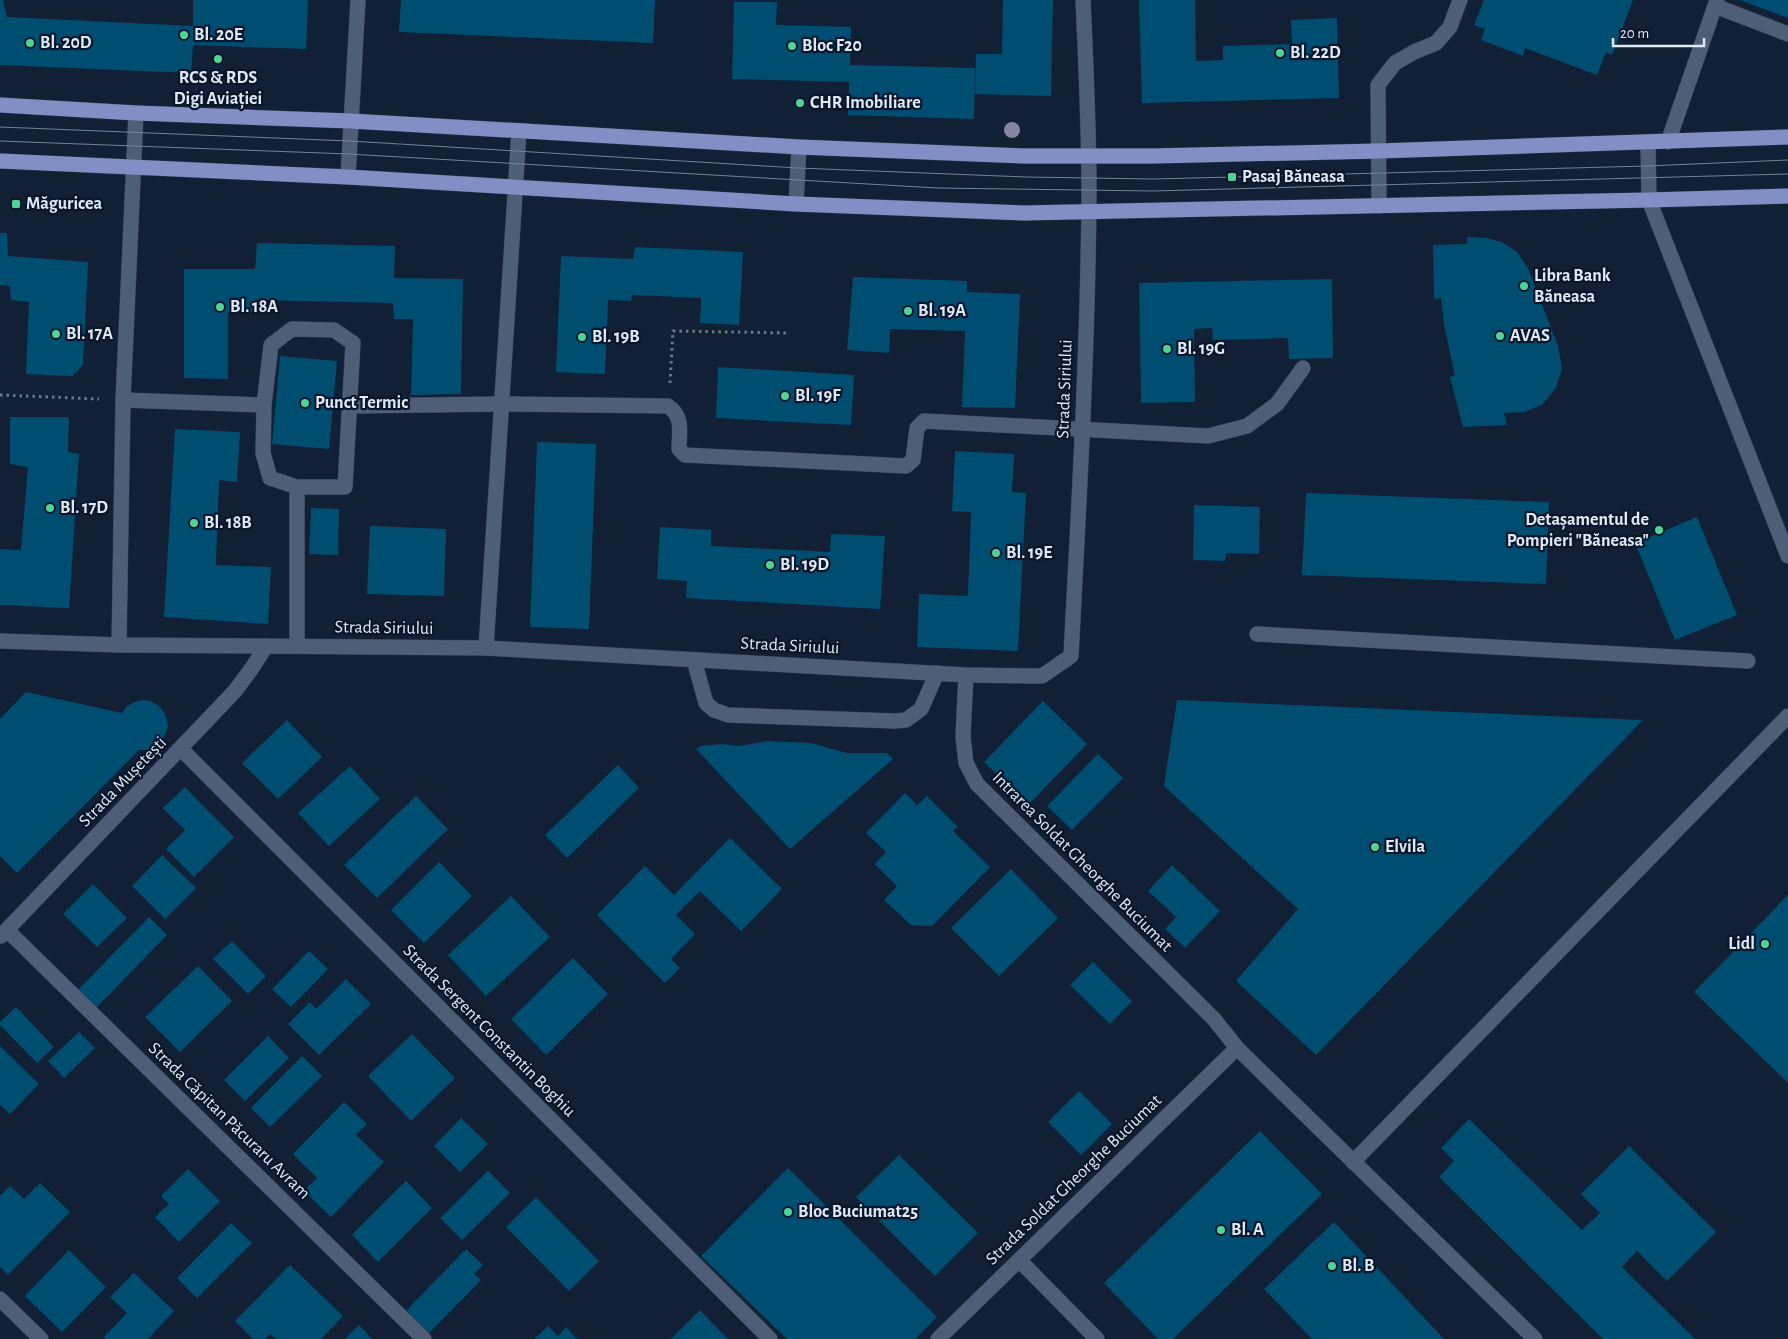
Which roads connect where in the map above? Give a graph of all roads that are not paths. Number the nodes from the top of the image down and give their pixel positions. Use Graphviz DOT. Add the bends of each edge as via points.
graph roads {
  1 [pos="358,0"];
  2 [pos="1083,0"];
  3 [pos="1460,0"];
  4 [pos="1716,3"];
  5 [pos="1788,34"];
  6 [pos="0,104"];
  7 [pos="136,112"];
  8 [pos="351,121"];
  9 [pos="519,131"];
  10 [pos="1788,137"];
  11 [pos="1648,142"];
  12 [pos="1668,142"];
  13 [pos="799,147"];
  14 [pos="1379,150"];
  15 [pos="1088,156"];
  16 [pos="0,161"];
  17 [pos="133,167"];
  18 [pos="348,177"];
  19 [pos="516,188"];
  20 [pos="1788,196"];
  21 [pos="1649,200"];
  22 [pos="796,204"];
  23 [pos="1379,206"];
  24 [pos="1089,213"];
  25 [pos="1303,368"];
  26 [pos="123,400"];
  27 [pos="502,404"];
  28 [pos="264,405"];
  29 [pos="350,406"];
  30 [pos="1082,428"];
  31 [pos="297,487"];
  32 [pos="1788,556"];
  33 [pos="1257,634"];
  34 [pos="0,641"];
  35 [pos="119,645"];
  36 [pos="266,646"];
  37 [pos="297,646"];
  38 [pos="486,648"];
  39 [pos="694,660"];
  40 [pos="1748,661"];
  41 [pos="937,673"];
  42 [pos="966,675"];
  43 [pos="1788,716"];
  44 [pos="181,749"];
  45 [pos="3,934"];
  46 [pos="1237,1048"];
  47 [pos="1353,1162"];
  48 [pos="1019,1260"];
  49 [pos="0,1299"];
  50 [pos="41,1339"];
  51 [pos="424,1339"];
  52 [pos="770,1339"];
  53 [pos="938,1339"];
  54 [pos="1096,1339"];
  55 [pos="1535,1339"];
  1 -- 8 [label="street"];
  2 -- 15 [label="street, Strada Siriului"];
  3 -- 14 [label="street" via="1450,26 1436,43 1395,63 1378,85"];
  4 -- 5 [label="street"];
  4 -- 12 [label="street"];
  6 -- 7 [label="main road"];
  7 -- 8 [label="main road"];
  7 -- 17 [label="street"];
  8 -- 9 [label="main road"];
  8 -- 18 [label="street"];
  9 -- 13 [label="main road"];
  9 -- 19 [label="street"];
  10 -- 12 [label="main road"];
  11 -- 12 [label="main road"];
  11 -- 14 [label="main road"];
  11 -- 21 [label="street"];
  13 -- 15 [label="main road"];
  13 -- 22 [label="street"];
  14 -- 15 [label="main road"];
  14 -- 23 [label="street"];
  15 -- 24 [label="street, Strada Siriului"];
  16 -- 17 [label="main road"];
  17 -- 18 [label="main road"];
  17 -- 26 [label="street"];
  18 -- 19 [label="main road"];
  19 -- 22 [label="main road"];
  19 -- 27 [label="street"];
  20 -- 21 [label="main road"];
  21 -- 23 [label="main road"];
  21 -- 32 [label="street"];
  22 -- 24 [label="main road"];
  23 -- 24 [label="main road"];
  24 -- 30 [label="street, Strada Siriului"];
  25 -- 30 [label="street" via="1276,404 1247,426 1208,436"];
  26 -- 28 [label="street"];
  26 -- 35 [label="street"];
  27 -- 29 [label="street"];
  27 -- 30 [label="street" via="668,406 679,418 679,449 685,455 906,466 913,460 917,428 924,421"];
  27 -- 38 [label="street"];
  28 -- 29 [label="street" via="271,345 292,329 334,330 353,343"];
  28 -- 31 [label="street" via="263,453 270,478"];
  29 -- 31 [label="street" via="345,487"];
  30 -- 42 [label="street, Strada Siriului" via="1071,656 1042,676"];
  31 -- 37 [label="street"];
  33 -- 40 [label="street"];
  34 -- 35 [label="street, Strada Siriului"];
  35 -- 36 [label="street, Strada Siriului"];
  36 -- 37 [label="street, Strada Siriului"];
  36 -- 44 [label="street, Strada Mușetești" via="235,691"];
  37 -- 38 [label="street, Strada Siriului"];
  38 -- 39 [label="street, Strada Siriului"];
  39 -- 41 [label="street, Strada Siriului"];
  39 -- 41 [label="street" via="706,703 728,715 906,720 921,709"];
  41 -- 42 [label="street, Strada Siriului"];
  42 -- 46 [label="street, Intrarea Soldat Gheorghe Buciumat" via="963,736 966,763 977,784 1214,1019"];
  43 -- 47 [label="street"];
  44 -- 45 [label="street, Strada Mușetești"];
  44 -- 52 [label="street, Strada Sergent Constantin Boghiu"];
  45 -- 51 [label="street, Strada Căpitan Păcuraru Avram"];
  46 -- 47 [label="street, Intrarea Soldat Gheorghe Buciumat"];
  46 -- 48 [label="street, Strada Soldat Gheorghe Buciumat"];
  47 -- 55 [label="street, Intrarea Soldat Gheorghe Buciumat"];
  48 -- 53 [label="street, Strada Soldat Gheorghe Buciumat"];
  48 -- 54 [label="street"];
  49 -- 50 [label="street"];
}
